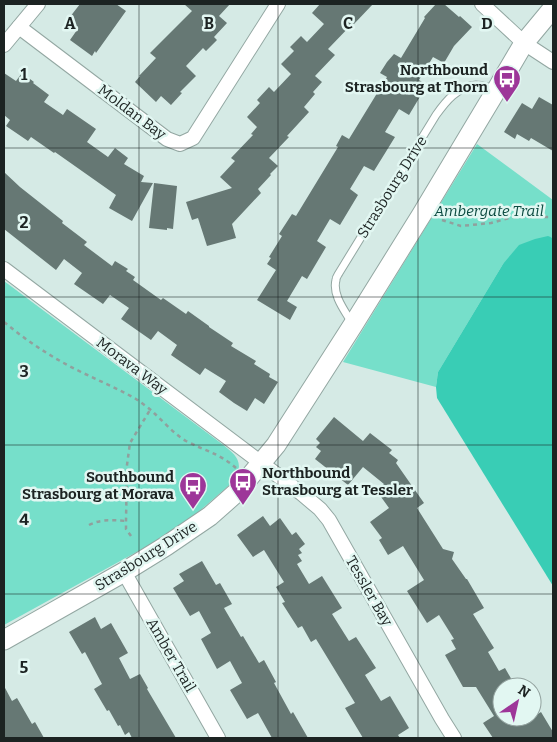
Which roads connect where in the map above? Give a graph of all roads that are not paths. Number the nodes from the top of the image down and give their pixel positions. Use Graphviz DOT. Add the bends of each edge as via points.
graph roads {
  1 [pos="38,4"];
  2 [pos="278,4"];
  3 [pos="482,4"];
  4 [pos="551,12"];
  5 [pos="19,27"];
  6 [pos="524,43"];
  7 [pos="4,44"];
  8 [pos="553,62"];
  9 [pos="497,89"];
  10 [pos="4,269"];
  11 [pos="353,326"];
  12 [pos="261,463"];
  13 [pos="124,572"];
  14 [pos="4,640"];
  15 [pos="218,738"];
  16 [pos="454,738"];
  1 -- 5 [label="street"];
  2 -- 5 [label="street, Moldan Bay" via="193,138 180,144 167,139"];
  3 -- 6 [label="street"];
  4 -- 6 [label="street, Strasbourg Drive"];
  5 -- 7 [label="street"];
  6 -- 8 [label="street"];
  6 -- 9 [label="street, Strasbourg Drive"];
  9 -- 11 [label="street, Strasbourg Drive"];
  9 -- 11 [label="lane, Strasbourg Drive" via="478,85 463,89 448,99 339,272 336,292"];
  10 -- 12 [label="street, Morava Way"];
  11 -- 12 [label="street, Strasbourg Drive"];
  12 -- 13 [label="street, Strasbourg Drive" via="237,492 210,516"];
  12 -- 16 [label="street, Tessler Bay" via="301,493 329,520"];
  13 -- 14 [label="street, Strasbourg Drive"];
  13 -- 15 [label="street, Amber Trail"];
}
